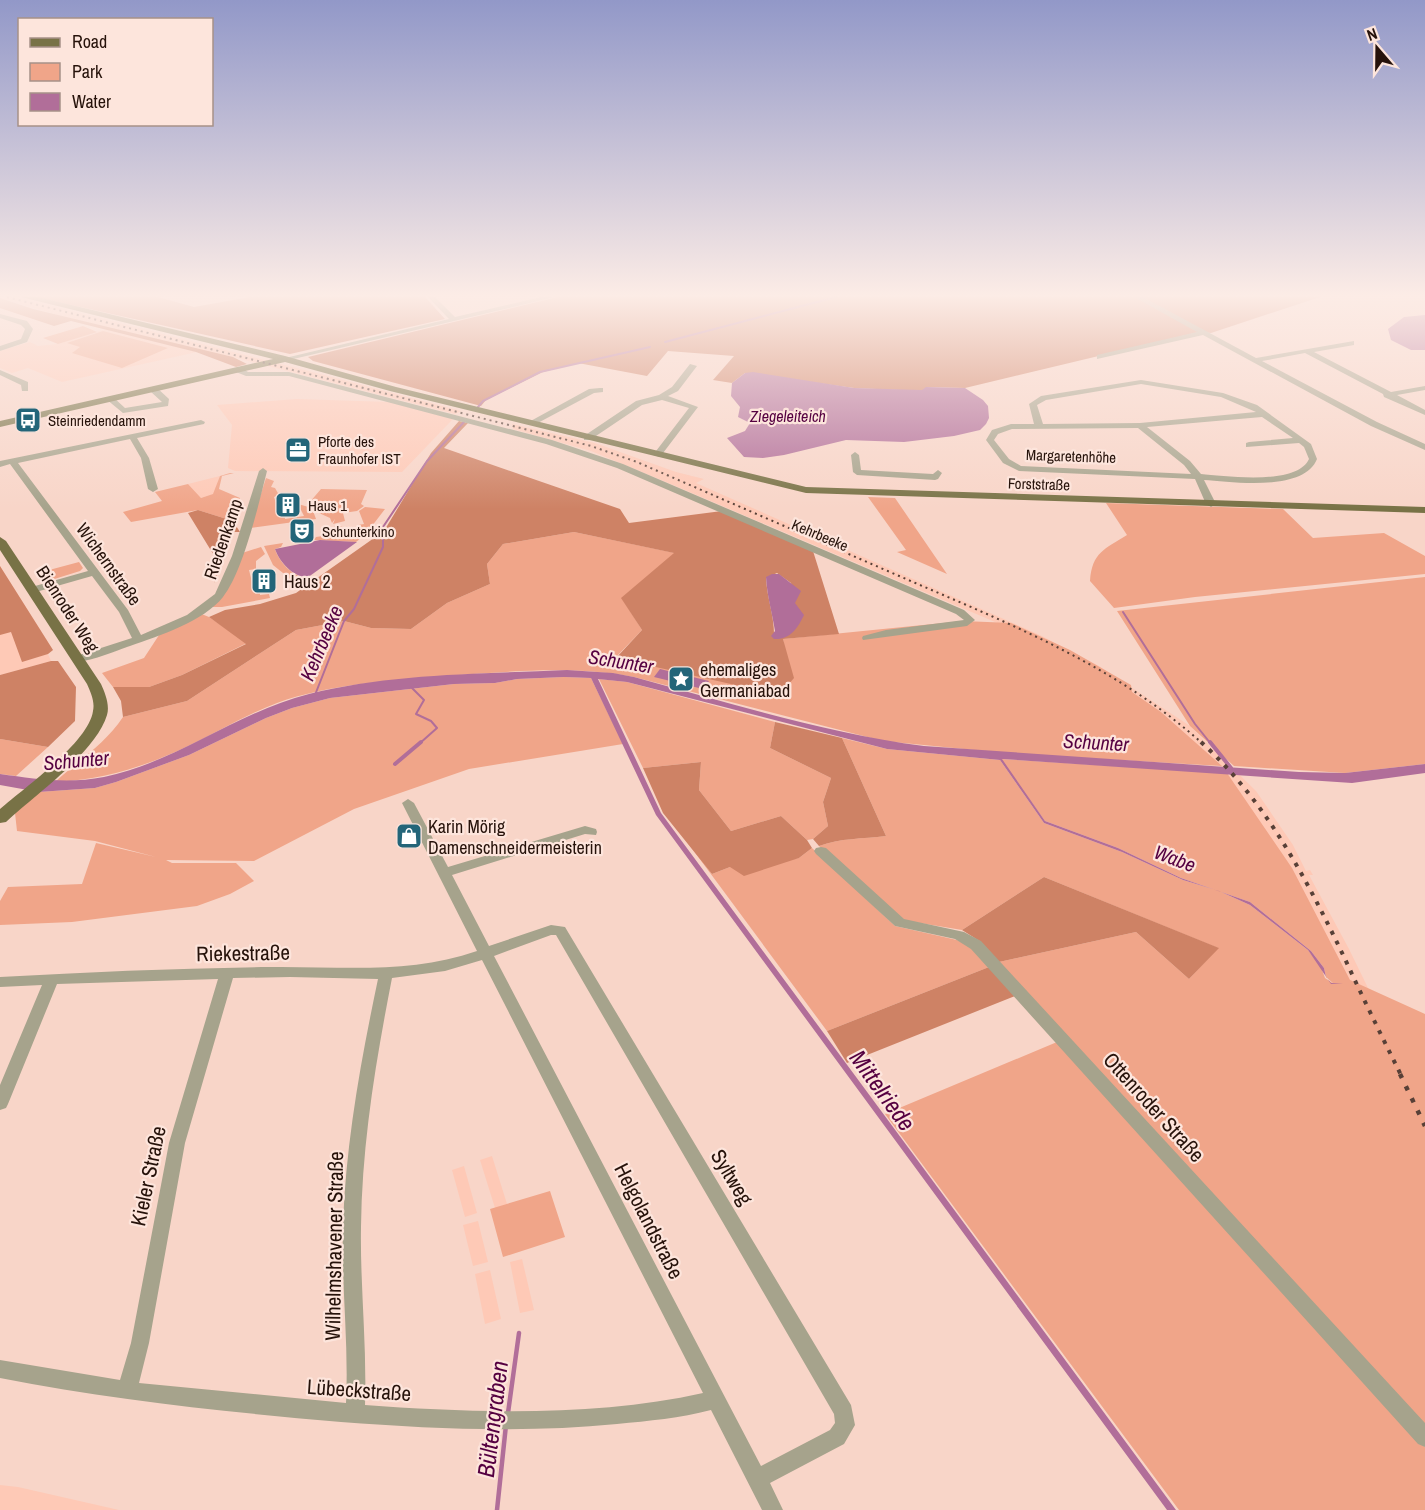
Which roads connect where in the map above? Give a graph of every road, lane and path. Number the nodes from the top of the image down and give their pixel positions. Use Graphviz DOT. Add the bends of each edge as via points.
graph roads {
  1 [pos="250,367"];
  2 [pos="318,367"];
  3 [pos="692,367"];
  4 [pos="1270,367"];
  5 [pos="1336,367"];
  6 [pos="239,370"];
  7 [pos="0,372"];
  8 [pos="1425,388"];
  9 [pos="25,389"];
  10 [pos="153,389"];
  11 [pos="600,390"];
  12 [pos="1387,395"];
  13 [pos="662,398"];
  14 [pos="110,399"];
  15 [pos="1425,413"];
  16 [pos="1263,414"];
  17 [pos="201,422"];
  18 [pos="531,423"];
  19 [pos="0,424"];
  20 [pos="1140,425"];
  21 [pos="1039,426"];
  22 [pos="132,436"];
  23 [pos="587,438"];
  24 [pos="1301,440"];
  25 [pos="1249,445"];
  26 [pos="1425,447"];
  27 [pos="657,455"];
  28 [pos="855,455"];
  29 [pos="13,462"];
  30 [pos="0,465"];
  31 [pos="263,471"];
  32 [pos="938,473"];
  33 [pos="918,476"];
  34 [pos="1199,478"];
  35 [pos="153,489"];
  36 [pos="919,495"];
  37 [pos="1211,504"];
  38 [pos="1425,510"];
  39 [pos="0,541"];
  40 [pos="94,572"];
  41 [pos="32,590"];
  42 [pos="136,638"];
  43 [pos="867,638"];
  44 [pos="77,659"];
  45 [pos="408,803"];
  46 [pos="4,809"];
  47 [pos="591,832"];
  48 [pos="821,850"];
  49 [pos="444,873"];
  50 [pos="485,953"];
  51 [pos="386,973"];
  52 [pos="228,974"];
  53 [pos="52,979"];
  54 [pos="0,982"];
  55 [pos="0,1104"];
  56 [pos="0,1369"];
  57 [pos="127,1391"];
  58 [pos="716,1399"];
  59 [pos="355,1414"];
  60 [pos="1425,1437"];
  61 [pos="757,1479"];
  62 [pos="773,1510"];
  1 -- 6 [label="main road"];
  2 -- 18 [label="main road, Forststraße"];
  3 -- 13 [label="street" via="675,389"];
  4 -- 26 [label="street"];
  5 -- 12 [label="street"];
  6 -- 10 [label="main road"];
  6 -- 43 [label="street, Kehrbeeke" via="246,374 289,374 549,442 620,466 960,612 970,622"];
  7 -- 9 [label="street" via="25,384"];
  8 -- 12 [label="street"];
  10 -- 14 [label="main road"];
  10 -- 14 [label="street" via="165,404 123,411"];
  11 -- 18 [label="street"];
  12 -- 15 [label="street"];
  13 -- 23 [label="street" via="639,403"];
  13 -- 27 [label="street" via="693,405 693,411"];
  14 -- 19 [label="main road"];
  16 -- 20 [label="street, Margaretenhöhe"];
  16 -- 21 [label="street" via="1223,395 1135,382 1040,400 1034,404"];
  16 -- 24 [label="street"];
  17 -- 22 [label="street"];
  18 -- 23 [label="main road, Forststraße"];
  20 -- 21 [label="street, Margaretenhöhe"];
  20 -- 34 [label="street" via="1187,463"];
  21 -- 34 [label="street, Margaretenhöhe" via="1004,428 990,440 1006,461 1019,468"];
  22 -- 29 [label="street"];
  22 -- 35 [label="street" via="145,458"];
  23 -- 27 [label="main road, Forststraße"];
  24 -- 25 [label="street"];
  24 -- 34 [label="street, Margaretenhöhe" via="1313,459 1298,474 1258,481"];
  27 -- 36 [label="main road, Forststraße" via="806,490"];
  28 -- 33 [label="street" via="857,471"];
  29 -- 30 [label="street"];
  29 -- 40 [label="street, Wichernstraße"];
  31 -- 42 [label="street, Riedenkamp" via="219,596 188,617"];
  32 -- 33 [label="street" via="935,477"];
  33 -- 36 [label="street"];
  34 -- 37 [label="street"];
  36 -- 37 [label="main road, Forststraße"];
  37 -- 38 [label="main road, Forststraße"];
  39 -- 41 [label="main road, Bienroder Weg"];
  40 -- 41 [label="street"];
  40 -- 42 [label="street, Wichernstraße" via="131,623"];
  41 -- 44 [label="main road, Bienroder Weg"];
  42 -- 44 [label="street"];
  44 -- 46 [label="main road, Bienroder Weg" via="94,684 99,700 100,716 94,729 75,751 55,763"];
  45 -- 49 [label="street, Helgolandstraße"];
  47 -- 49 [label="street" via="585,830"];
  48 -- 60 [label="street, Ottenroder Straße" via="895,920 959,935 976,945"];
  49 -- 50 [label="street, Helgolandstraße"];
  50 -- 51 [label="street, Riekestraße" via="431,969"];
  50 -- 58 [label="street, Helgolandstraße"];
  50 -- 61 [label="street, Syltweg" via="551,930 561,933 840,1404 846,1420 837,1437"];
  51 -- 52 [label="street, Riekestraße"];
  51 -- 59 [label="street, Wilhelmshavener Straße" via="367,1069 354,1176"];
  52 -- 53 [label="street, Riekestraße"];
  52 -- 57 [label="street, Kieler Straße" via="177,1143 140,1343"];
  53 -- 54 [label="street, Riekestraße"];
  53 -- 55 [label="street"];
  56 -- 57 [label="street, Lübeckstraße"];
  57 -- 59 [label="street, Lübeckstraße"];
  58 -- 59 [label="street, Lübeckstraße" via="686,1407 597,1417 506,1422"];
  58 -- 61 [label="street, Helgolandstraße"];
  61 -- 62 [label="street, Helgolandstraße"];
}
